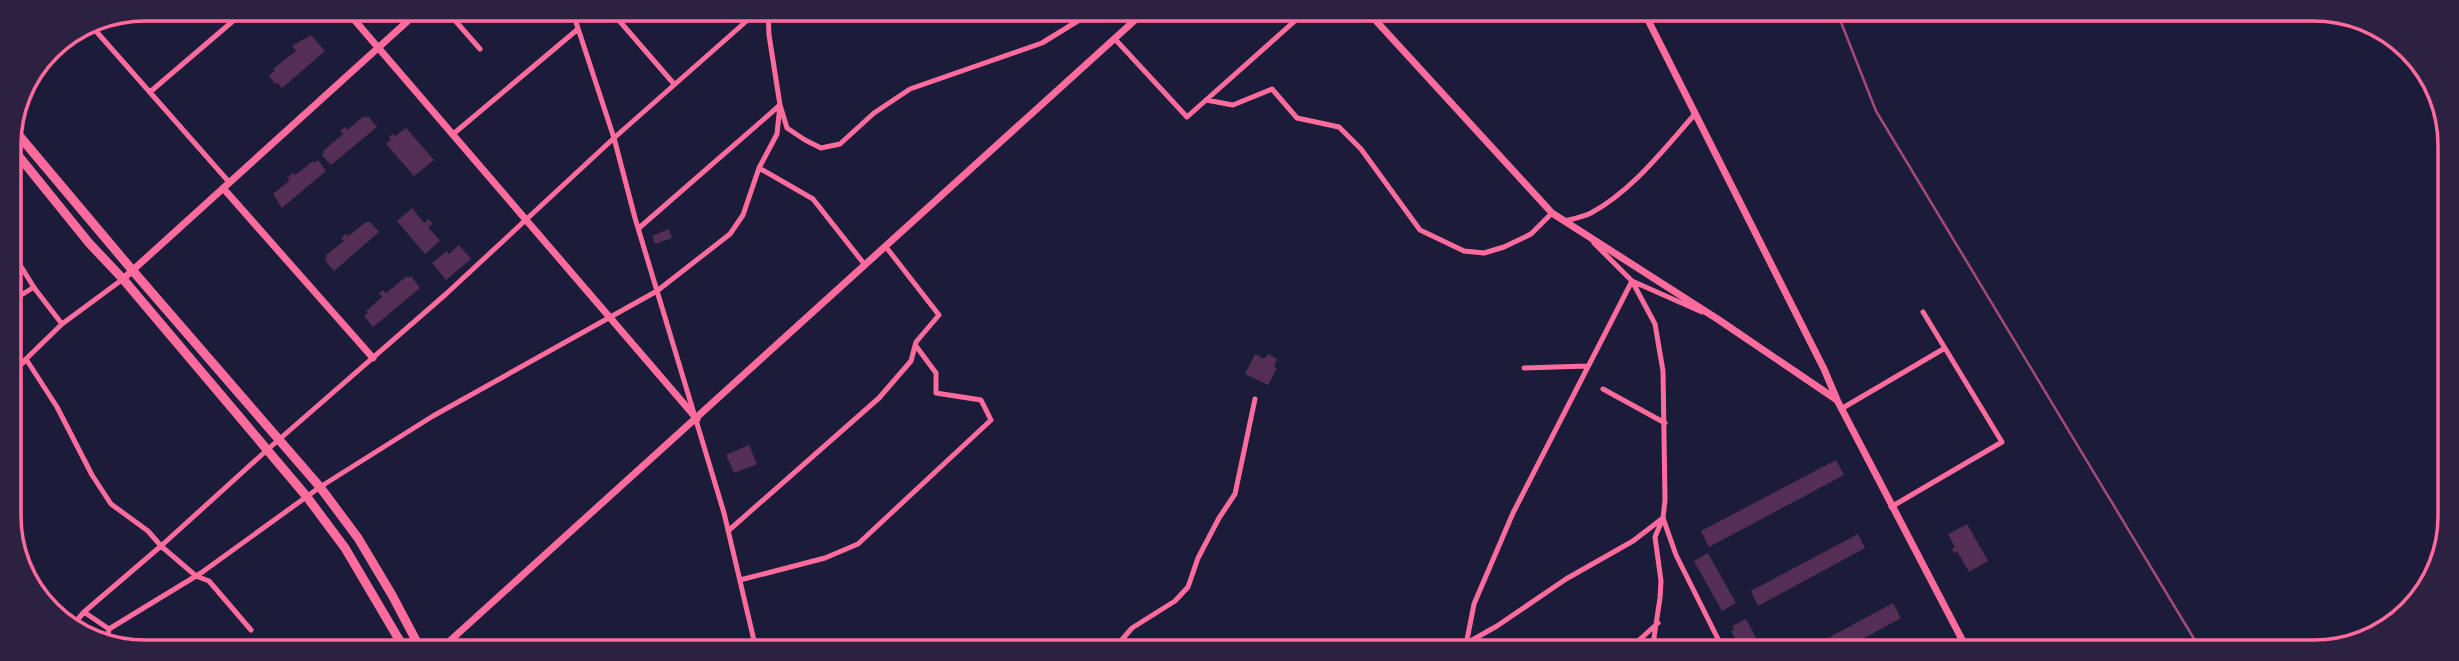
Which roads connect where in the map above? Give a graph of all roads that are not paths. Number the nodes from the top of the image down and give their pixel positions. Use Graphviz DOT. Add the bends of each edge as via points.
graph roads {
  1 [pos="233,21"];
  2 [pos="354,21"];
  3 [pos="408,21"];
  4 [pos="455,21"];
  5 [pos="575,21"];
  6 [pos="620,21"];
  7 [pos="746,21"];
  8 [pos="769,21"];
  9 [pos="1078,21"];
  10 [pos="1134,21"];
  11 [pos="1295,21"];
  12 [pos="1376,21"];
  13 [pos="1648,21"];
  14 [pos="578,29"];
  15 [pos="96,31"];
  16 [pos="1114,38"];
  17 [pos="480,49"];
  18 [pos="377,50"];
  19 [pos="674,84"];
  20 [pos="150,92"];
  21 [pos="1206,100"];
  22 [pos="780,105"];
  23 [pos="1695,114"];
  24 [pos="452,135"];
  25 [pos="21,138"];
  26 [pos="614,138"];
  27 [pos="21,159"];
  28 [pos="759,168"];
  29 [pos="226,185"];
  30 [pos="1552,214"];
  31 [pos="526,221"];
  32 [pos="1564,221"];
  33 [pos="639,228"];
  34 [pos="1591,240"];
  35 [pos="886,247"];
  36 [pos="865,265"];
  37 [pos="21,266"];
  38 [pos="133,271"];
  39 [pos="123,279"];
  40 [pos="1632,281"];
  41 [pos="34,287"];
  42 [pos="657,291"];
  43 [pos="21,295"];
  44 [pos="1923,312"];
  45 [pos="611,318"];
  46 [pos="1719,320"];
  47 [pos="62,324"];
  48 [pos="916,346"];
  49 [pos="1945,348"];
  50 [pos="373,358"];
  51 [pos="21,359"];
  52 [pos="24,361"];
  53 [pos="21,364"];
  54 [pos="1587,366"];
  55 [pos="1524,368"];
  56 [pos="1603,389"];
  57 [pos="1255,399"];
  58 [pos="1841,409"];
  59 [pos="697,419"];
  60 [pos="1665,423"];
  61 [pos="278,440"];
  62 [pos="267,450"];
  63 [pos="320,487"];
  64 [pos="307,497"];
  65 [pos="1891,507"];
  66 [pos="1663,518"];
  67 [pos="729,531"];
  68 [pos="161,547"];
  69 [pos="196,576"];
  70 [pos="740,580"];
  71 [pos="84,612"];
  72 [pos="78,620"];
  73 [pos="1658,623"];
  74 [pos="109,629"];
  75 [pos="251,630"];
  76 [pos="108,634"];
  77 [pos="399,640"];
  78 [pos="416,640"];
  79 [pos="451,640"];
  80 [pos="754,640"];
  81 [pos="1122,640"];
  82 [pos="1467,640"];
  83 [pos="1476,640"];
  84 [pos="1639,640"];
  85 [pos="1654,640"];
  86 [pos="1718,640"];
  87 [pos="1962,640"];
  1 -- 20 [label="street"];
  2 -- 18 [label="street"];
  3 -- 18 [label="street"];
  4 -- 17 [label="street"];
  5 -- 14 [label="street"];
  6 -- 19 [label="street"];
  7 -- 19 [label="street"];
  8 -- 22 [label="street"];
  9 -- 22 [label="street" via="1042,43 910,89 840,144 821,148 805,140 787,128"];
  10 -- 16 [label="street"];
  11 -- 21 [label="street"];
  12 -- 30 [label="street"];
  13 -- 23 [label="street"];
  14 -- 24 [label="street"];
  14 -- 26 [label="street"];
  15 -- 20 [label="street"];
  16 -- 21 [label="street" via="1187,117"];
  16 -- 35 [label="street"];
  18 -- 24 [label="street"];
  18 -- 29 [label="street"];
  19 -- 26 [label="street"];
  20 -- 29 [label="street"];
  21 -- 30 [label="street" via="1233,105 1272,89 1297,118 1339,127 1361,149 1420,229 1464,251 1484,253 1504,247 1531,234"];
  22 -- 28 [label="street" via="777,134"];
  22 -- 33 [label="street"];
  23 -- 32 [label="street" via="1616,196 1589,215"];
  23 -- 58 [label="street"];
  24 -- 31 [label="street"];
  25 -- 38 [label="main road"];
  26 -- 31 [label="street"];
  26 -- 33 [label="street"];
  27 -- 39 [label="main road"];
  28 -- 36 [label="street" via="813,199"];
  28 -- 42 [label="street" via="743,215 730,234"];
  29 -- 38 [label="street"];
  29 -- 50 [label="street"];
  30 -- 32 [label="street"];
  31 -- 45 [label="street"];
  31 -- 50 [label="street"];
  32 -- 34 [label="street"];
  33 -- 42 [label="street"];
  34 -- 40 [label="street"];
  34 -- 46 [label="street"];
  35 -- 36 [label="street"];
  35 -- 48 [label="street" via="939,315"];
  36 -- 59 [label="street"];
  37 -- 41 [label="street"];
  38 -- 39 [label="street"];
  38 -- 61 [label="main road"];
  39 -- 47 [label="street"];
  39 -- 62 [label="main road"];
  40 -- 46 [label="street"];
  40 -- 54 [label="street"];
  40 -- 60 [label="street" via="1655,324"];
  41 -- 43 [label="street"];
  41 -- 47 [label="street"];
  42 -- 45 [label="street"];
  42 -- 59 [label="street"];
  44 -- 49 [label="street"];
  45 -- 59 [label="street"];
  45 -- 63 [label="street" via="433,416"];
  46 -- 58 [label="street" via="1837,400"];
  47 -- 52 [label="street"];
  48 -- 67 [label="street" via="911,361 880,398"];
  48 -- 70 [label="street" via="936,373 936,393 981,400 991,420 858,544 825,558"];
  49 -- 58 [label="street"];
  49 -- 65 [label="street" via="2002,442"];
  50 -- 61 [label="street"];
  51 -- 52 [label="street"];
  52 -- 53 [label="street"];
  52 -- 68 [label="street" via="57,407 111,504 148,531"];
  54 -- 55 [label="street"];
  54 -- 82 [label="street" via="1513,513 1474,604"];
  56 -- 60 [label="street"];
  57 -- 81 [label="street" via="1235,494 1198,558 1188,587"];
  58 -- 65 [label="street"];
  59 -- 67 [label="street"];
  59 -- 79 [label="street"];
  60 -- 66 [label="street"];
  61 -- 62 [label="street"];
  61 -- 63 [label="main road"];
  62 -- 64 [label="main road"];
  62 -- 68 [label="street"];
  63 -- 64 [label="street"];
  63 -- 78 [label="main road" via="358,538"];
  64 -- 69 [label="street"];
  64 -- 77 [label="main road" via="345,548"];
  65 -- 87 [label="street"];
  66 -- 73 [label="street" via="1655,537 1661,581"];
  66 -- 83 [label="street"];
  66 -- 86 [label="street"];
  67 -- 70 [label="street"];
  68 -- 69 [label="street"];
  68 -- 71 [label="street"];
  69 -- 74 [label="street"];
  69 -- 75 [label="street" via="209,581"];
  70 -- 80 [label="street"];
  71 -- 72 [label="street"];
  71 -- 74 [label="street"];
  73 -- 84 [label="street"];
  73 -- 85 [label="street"];
  74 -- 76 [label="street"];
}
